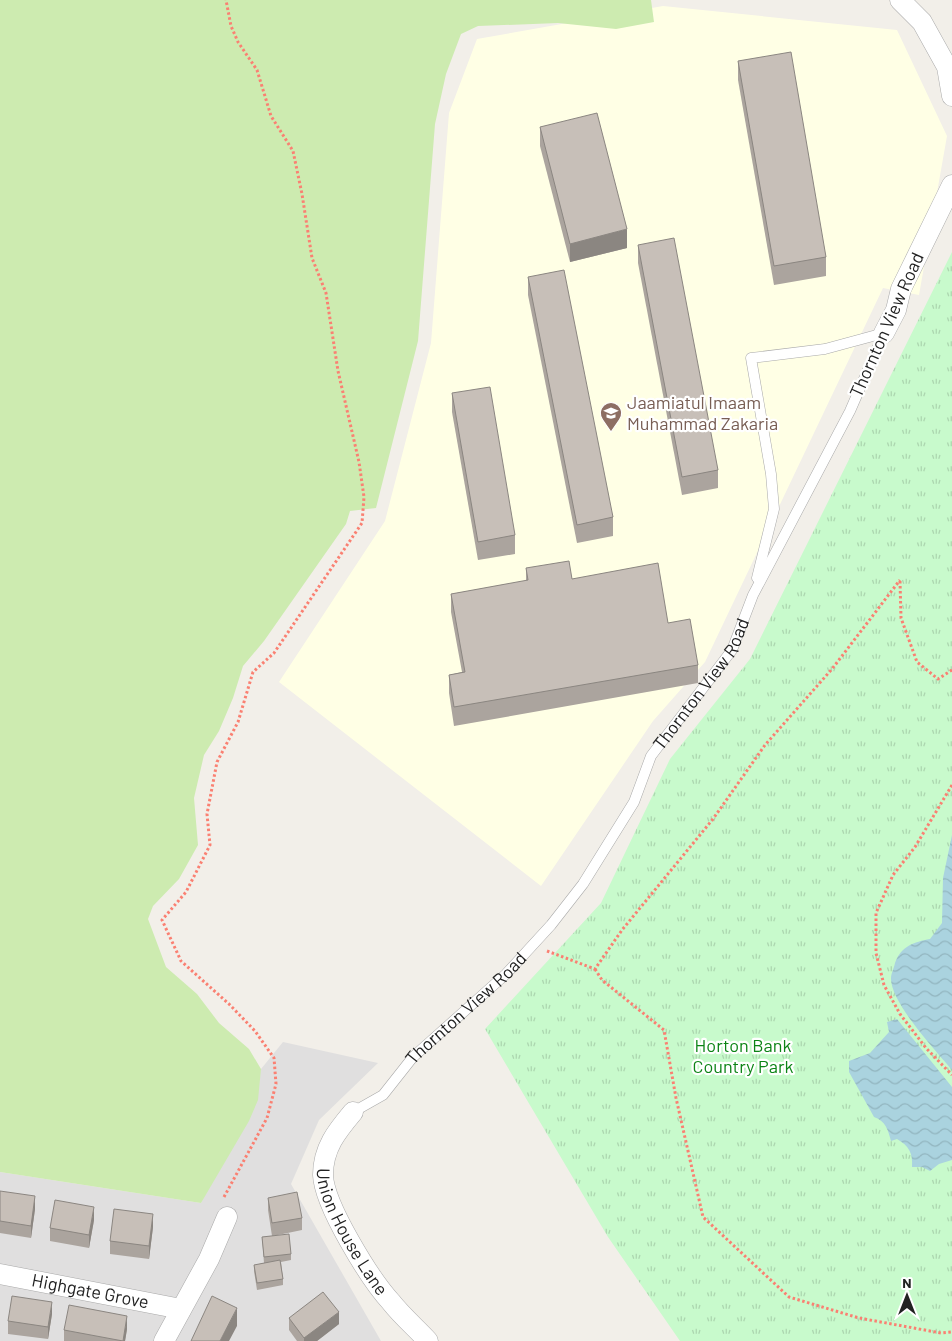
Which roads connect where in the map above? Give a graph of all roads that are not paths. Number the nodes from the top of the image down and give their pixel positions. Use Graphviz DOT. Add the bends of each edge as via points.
graph roads {
  1 [pos="900,0"];
  2 [pos="952,96"];
  3 [pos="952,185"];
  4 [pos="884,333"];
  5 [pos="753,595"];
  6 [pos="353,1112"];
  7 [pos="227,1217"];
  8 [pos="0,1274"];
  9 [pos="181,1309"];
  10 [pos="164,1341"];
  11 [pos="428,1341"];
  1 -- 2 [label="street" via="922,22 948,68"];
  3 -- 4 [label="street, Thornton View Road" via="901,289 896,310"];
  4 -- 5 [label="lane, Thornton View Road" via="850,411"];
  4 -- 5 [label="lane" via="825,349 751,358 774,509"];
  5 -- 6 [label="lane, Thornton View Road" via="732,650 651,756 634,802 583,884 506,974 413,1057 383,1095"];
  6 -- 11 [label="street, Union House Lane" via="330,1140 323,1176 332,1209 364,1265 390,1301"];
  7 -- 9 [label="street" via="209,1260"];
  8 -- 9 [label="street, Highgate Grove"];
  9 -- 10 [label="street"];
}
